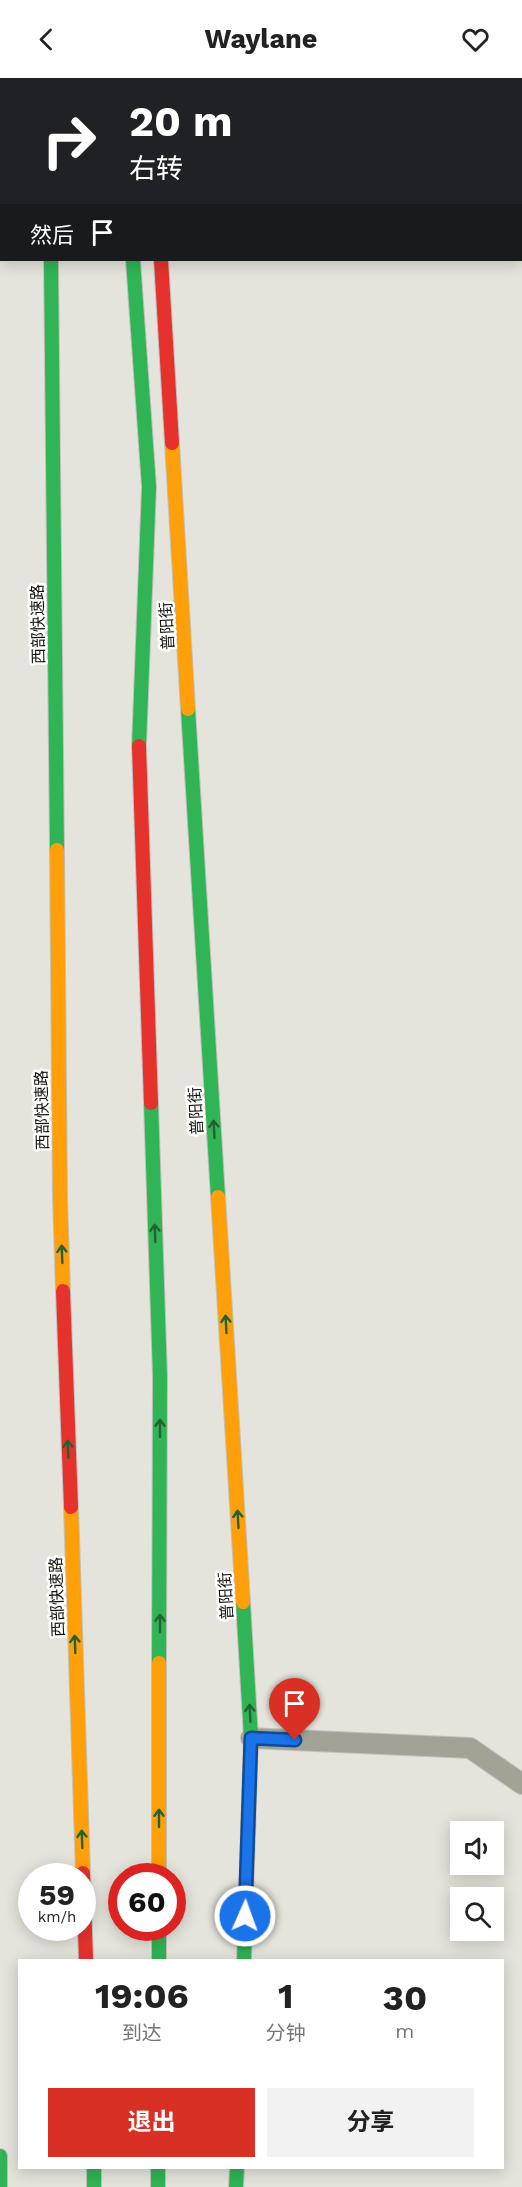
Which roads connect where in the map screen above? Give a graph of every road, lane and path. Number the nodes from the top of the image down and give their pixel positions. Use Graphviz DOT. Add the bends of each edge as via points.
graph roads {
  1 [pos="51,261"];
  2 [pos="133,261"];
  3 [pos="161,261"];
  4 [pos="251,1738"];
  5 [pos="522,1784"];
  6 [pos="159,1863"];
  7 [pos="159,1941"];
  8 [pos="86,1959"];
  9 [pos="159,1959"];
  10 [pos="244,1959"];
  11 [pos="0,2156"];
  12 [pos="94,2169"];
  13 [pos="158,2169"];
  14 [pos="237,2169"];
  15 [pos="0,2187"];
  16 [pos="94,2187"];
  17 [pos="158,2187"];
  18 [pos="237,2187"];
  8 -- 1 [label="main road, 西部快速路, one-way" via="60,1197"];
  6 -- 2 [label="main road, one-way" via="160,1376 139,753 148,487"];
  4 -- 3 [label="main road, 普阳街, one-way"];
  4 -- 5 [label="lane" via="470,1748"];
  4 -- 10 [label="main road, 普阳街"];
  7 -- 9 [label="main road"];
  11 -- 15 [label="main road"];
  12 -- 16 [label="main road"];
  13 -- 17 [label="main road"];
  14 -- 18 [label="main road"];
}
